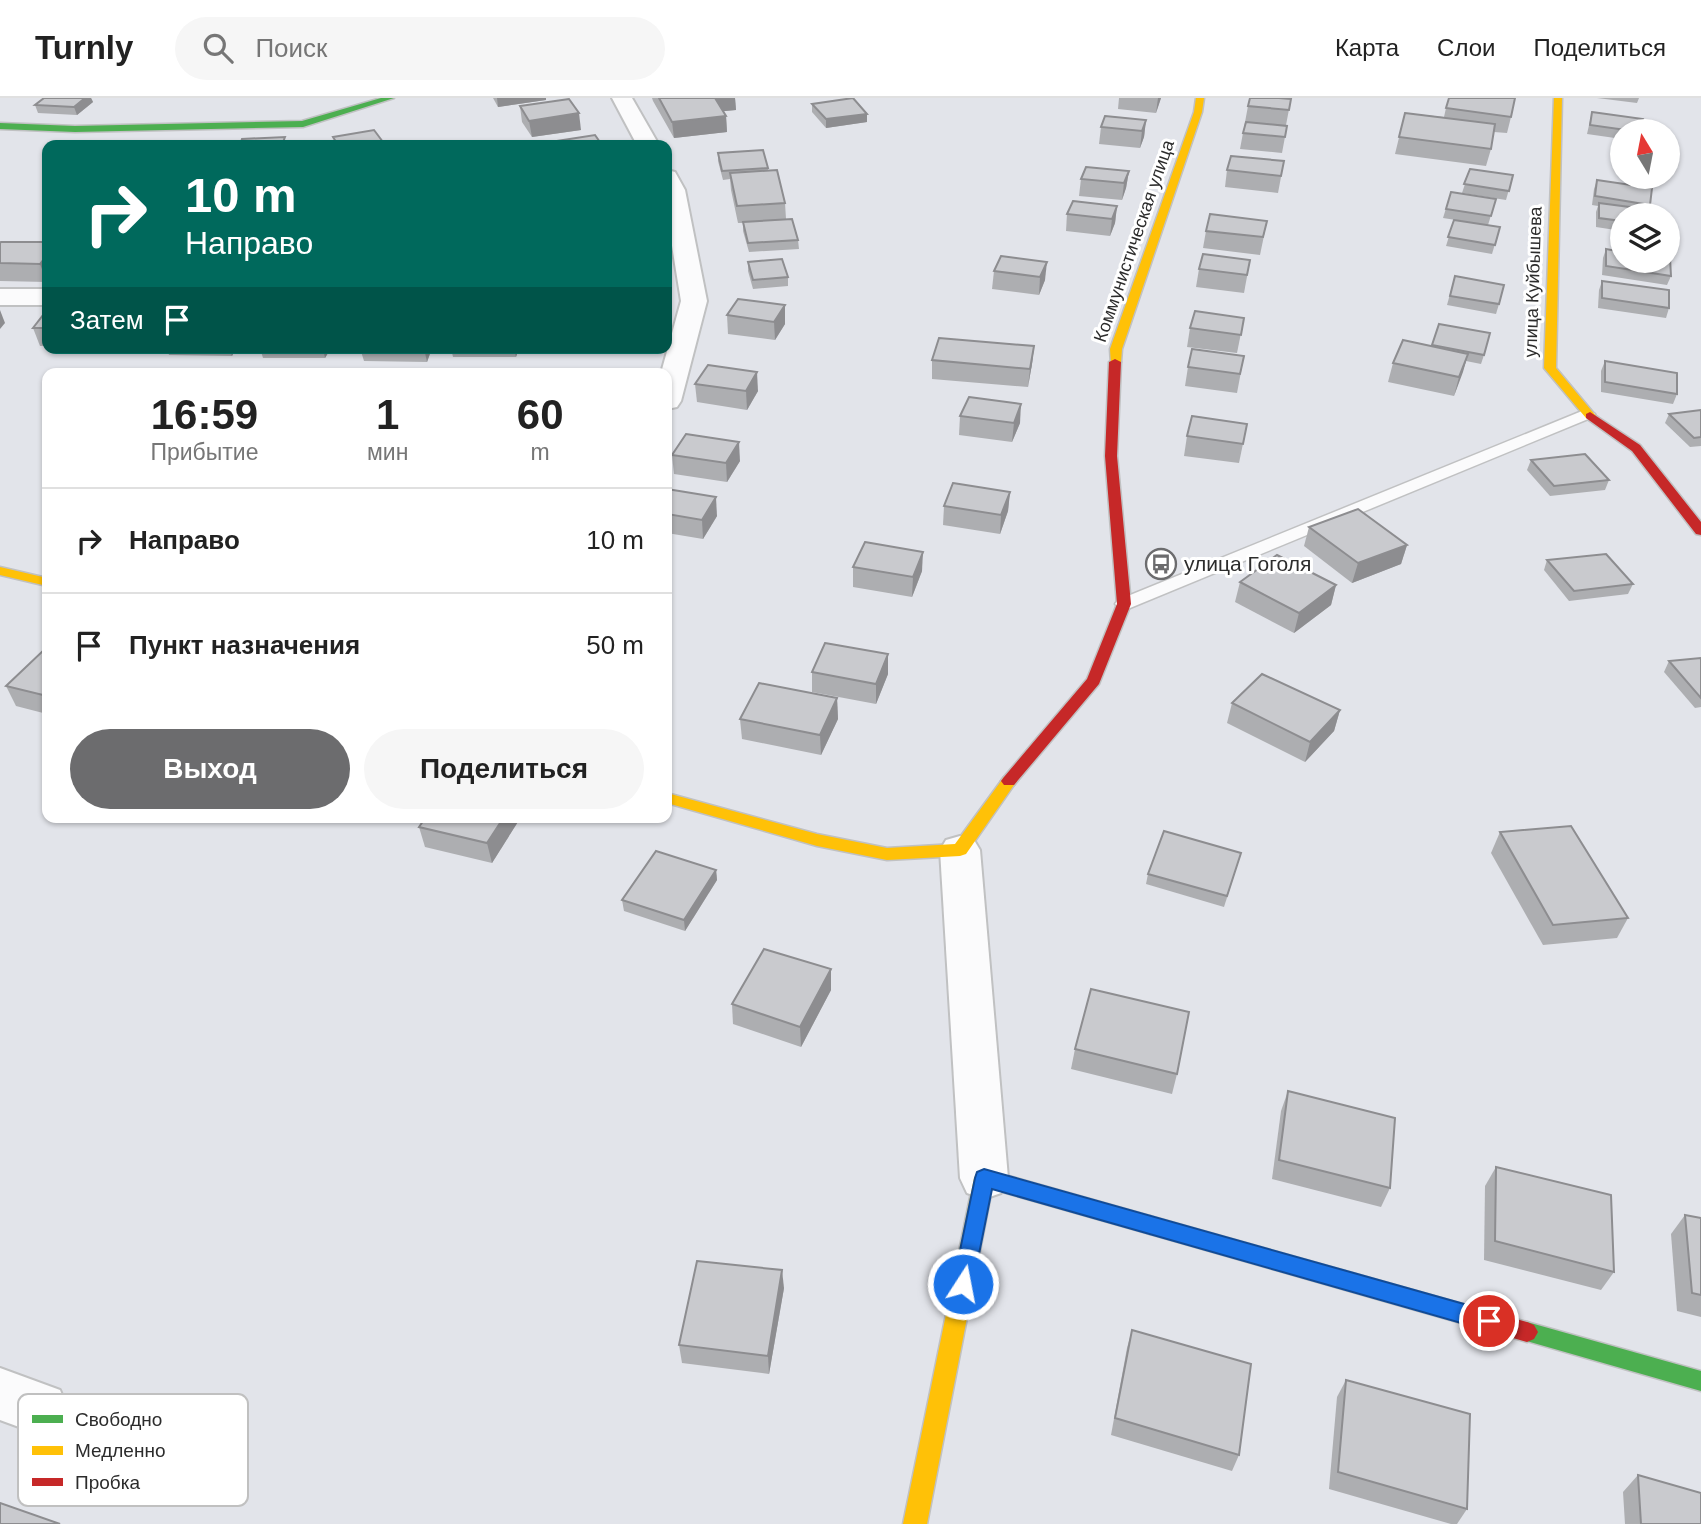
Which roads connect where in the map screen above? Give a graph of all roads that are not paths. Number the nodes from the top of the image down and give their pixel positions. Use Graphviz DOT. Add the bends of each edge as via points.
graph roads {
  1 [pos="390,98"];
  2 [pos="622,98"];
  3 [pos="1200,98"];
  4 [pos="1558,98"];
  5 [pos="0,126"];
  6 [pos="646,140"];
  7 [pos="672,186"];
  8 [pos="0,297"];
  9 [pos="42,297"];
  10 [pos="672,300"];
  11 [pos="694,301"];
  12 [pos="672,382"];
  13 [pos="1587,414"];
  14 [pos="1701,531"];
  15 [pos="0,571"];
  16 [pos="42,581"];
  17 [pos="1124,604"];
  18 [pos="672,799"];
  19 [pos="960,850"];
  20 [pos="984,1178"];
  21 [pos="1701,1381"];
  22 [pos="915,1524"];
  1 -- 5 [label="street" via="303,124"];
  2 -- 6 [label="street"];
  3 -- 17 [label="street, Коммунистическая улица" via="1116,349 1111,456"];
  4 -- 13 [label="street, улица Куйбышева" via="1550,368"];
  7 -- 11 [label="street"];
  8 -- 9 [label="street"];
  10 -- 11 [label="street"];
  11 -- 12 [label="street"];
  13 -- 14 [label="street, улица Куйбышева" via="1636,448"];
  13 -- 17 [label="lane"];
  15 -- 16 [label="street"];
  17 -- 19 [label="street, Коммунистическая улица" via="1094,681 1017,770"];
  18 -- 19 [label="street" via="817,840 887,854"];
  19 -- 20 [label="street"];
  20 -- 21 [label="street"];
  20 -- 22 [label="street"];
}
